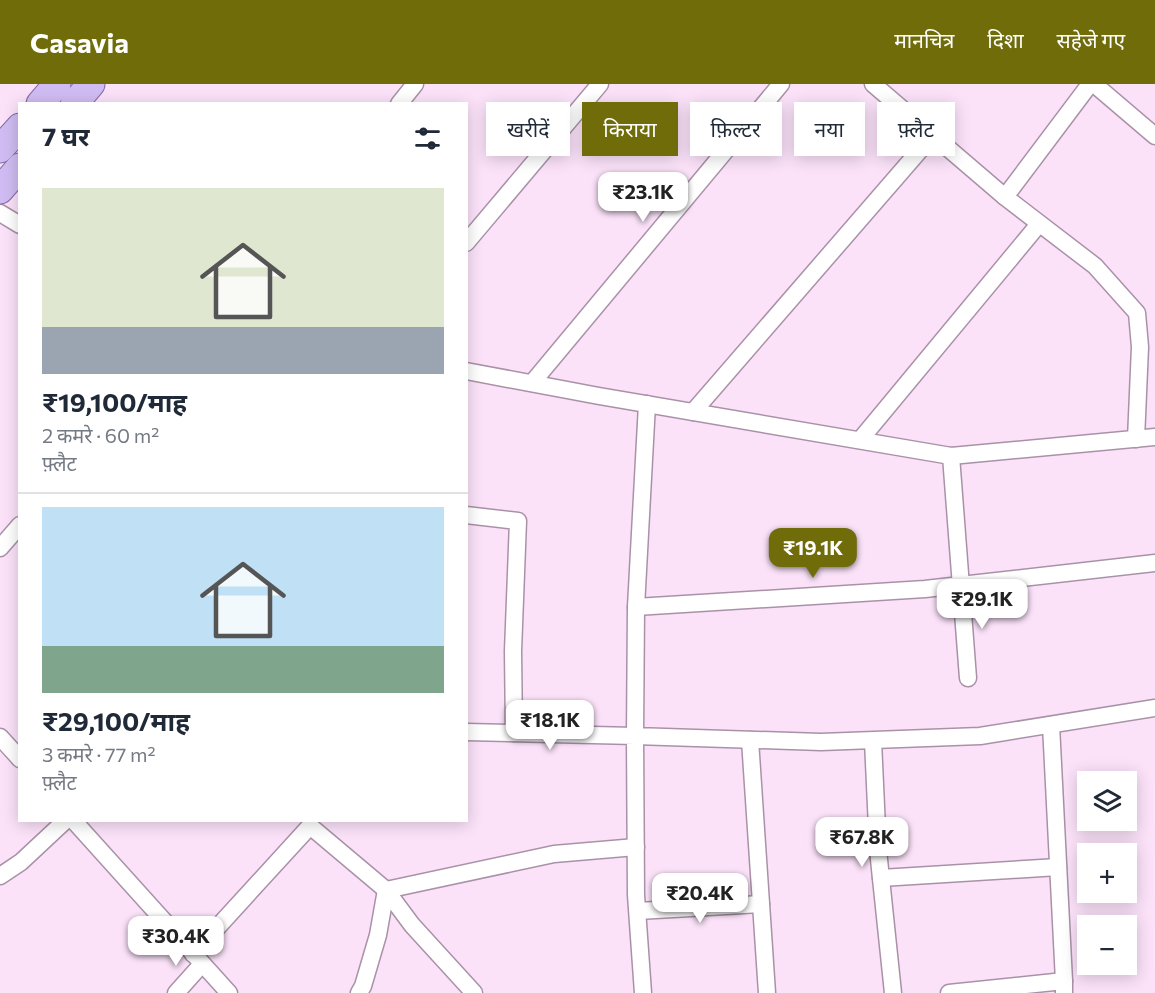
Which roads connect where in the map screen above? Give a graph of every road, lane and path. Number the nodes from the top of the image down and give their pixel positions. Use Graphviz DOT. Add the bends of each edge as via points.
graph roads {
  1 [pos="57,84"];
  2 [pos="91,84"];
  3 [pos="415,84"];
  4 [pos="600,84"];
  5 [pos="781,84"];
  6 [pos="873,84"];
  7 [pos="1092,84"];
  8 [pos="42,102"];
  9 [pos="76,102"];
  10 [pos="401,102"];
  11 [pos="894,102"];
  12 [pos="18,129"];
  13 [pos="1155,136"];
  14 [pos="0,149"];
  15 [pos="955,154"];
  16 [pos="915,156"];
  17 [pos="18,169"];
  18 [pos="0,190"];
  19 [pos="1005,198"];
  20 [pos="0,213"];
  21 [pos="18,224"];
  22 [pos="1040,224"];
  23 [pos="468,241"];
  24 [pos="468,371"];
  25 [pos="532,383"];
  26 [pos="647,404"];
  27 [pos="693,412"];
  28 [pos="1155,437"];
  29 [pos="1137,439"];
  30 [pos="860,440"];
  31 [pos="951,456"];
  32 [pos="468,515"];
  33 [pos="18,527"];
  34 [pos="0,548"];
  35 [pos="1155,564"];
  36 [pos="961,585"];
  37 [pos="636,607"];
  38 [pos="968,678"];
  39 [pos="1155,708"];
  40 [pos="1051,725"];
  41 [pos="468,732"];
  42 [pos="514,733"];
  43 [pos="635,736"];
  44 [pos="750,740"];
  45 [pos="873,741"];
  46 [pos="64,822"];
  47 [pos="75,822"];
  48 [pos="312,823"];
  49 [pos="636,847"];
  50 [pos="1058,867"];
  51 [pos="0,876"];
  52 [pos="880,878"];
  53 [pos="386,890"];
  54 [pos="761,904"];
  55 [pos="638,911"];
  56 [pos="197,959"];
  57 [pos="1064,987"];
  58 [pos="176,993"];
  59 [pos="229,993"];
  60 [pos="359,993"];
  61 [pos="474,993"];
  62 [pos="643,993"];
  63 [pos="767,993"];
  64 [pos="893,993"];
  65 [pos="949,993"];
  1 -- 8 [label="main road"];
  2 -- 9 [label="main road"];
  3 -- 10 [label="street"];
  4 -- 23 [label="street"];
  5 -- 25 [label="street"];
  6 -- 11 [label="street"];
  7 -- 13 [label="street"];
  7 -- 19 [label="street"];
  12 -- 14 [label="main road"];
  15 -- 19 [label="street"];
  16 -- 27 [label="street"];
  17 -- 18 [label="main road"];
  19 -- 22 [label="street"];
  20 -- 21 [label="street"];
  22 -- 29 [label="street" via="1095,266 1137,313"];
  22 -- 30 [label="street"];
  24 -- 25 [label="street"];
  25 -- 26 [label="street"];
  26 -- 27 [label="street"];
  26 -- 37 [label="street"];
  27 -- 30 [label="street"];
  28 -- 29 [label="street"];
  29 -- 31 [label="street"];
  30 -- 31 [label="street"];
  31 -- 36 [label="street"];
  32 -- 42 [label="street" via="518,521"];
  33 -- 34 [label="street"];
  35 -- 36 [label="street"];
  36 -- 37 [label="street"];
  36 -- 38 [label="street"];
  37 -- 43 [label="street"];
  39 -- 40 [label="street"];
  40 -- 45 [label="street" via="980,736"];
  40 -- 50 [label="street"];
  41 -- 42 [label="street"];
  42 -- 43 [label="street"];
  43 -- 44 [label="street"];
  43 -- 49 [label="street"];
  44 -- 45 [label="street"];
  44 -- 54 [label="street"];
  45 -- 52 [label="street"];
  46 -- 51 [label="street"];
  47 -- 56 [label="street"];
  48 -- 53 [label="street"];
  48 -- 56 [label="street"];
  49 -- 53 [label="street" via="554,854"];
  49 -- 55 [label="street"];
  50 -- 52 [label="street"];
  50 -- 57 [label="street"];
  52 -- 64 [label="street"];
  53 -- 60 [label="street" via="378,935"];
  53 -- 61 [label="street"];
  54 -- 55 [label="street"];
  54 -- 63 [label="street"];
  55 -- 62 [label="street"];
  56 -- 58 [label="street"];
  56 -- 59 [label="street"];
  57 -- 65 [label="street"];
}
